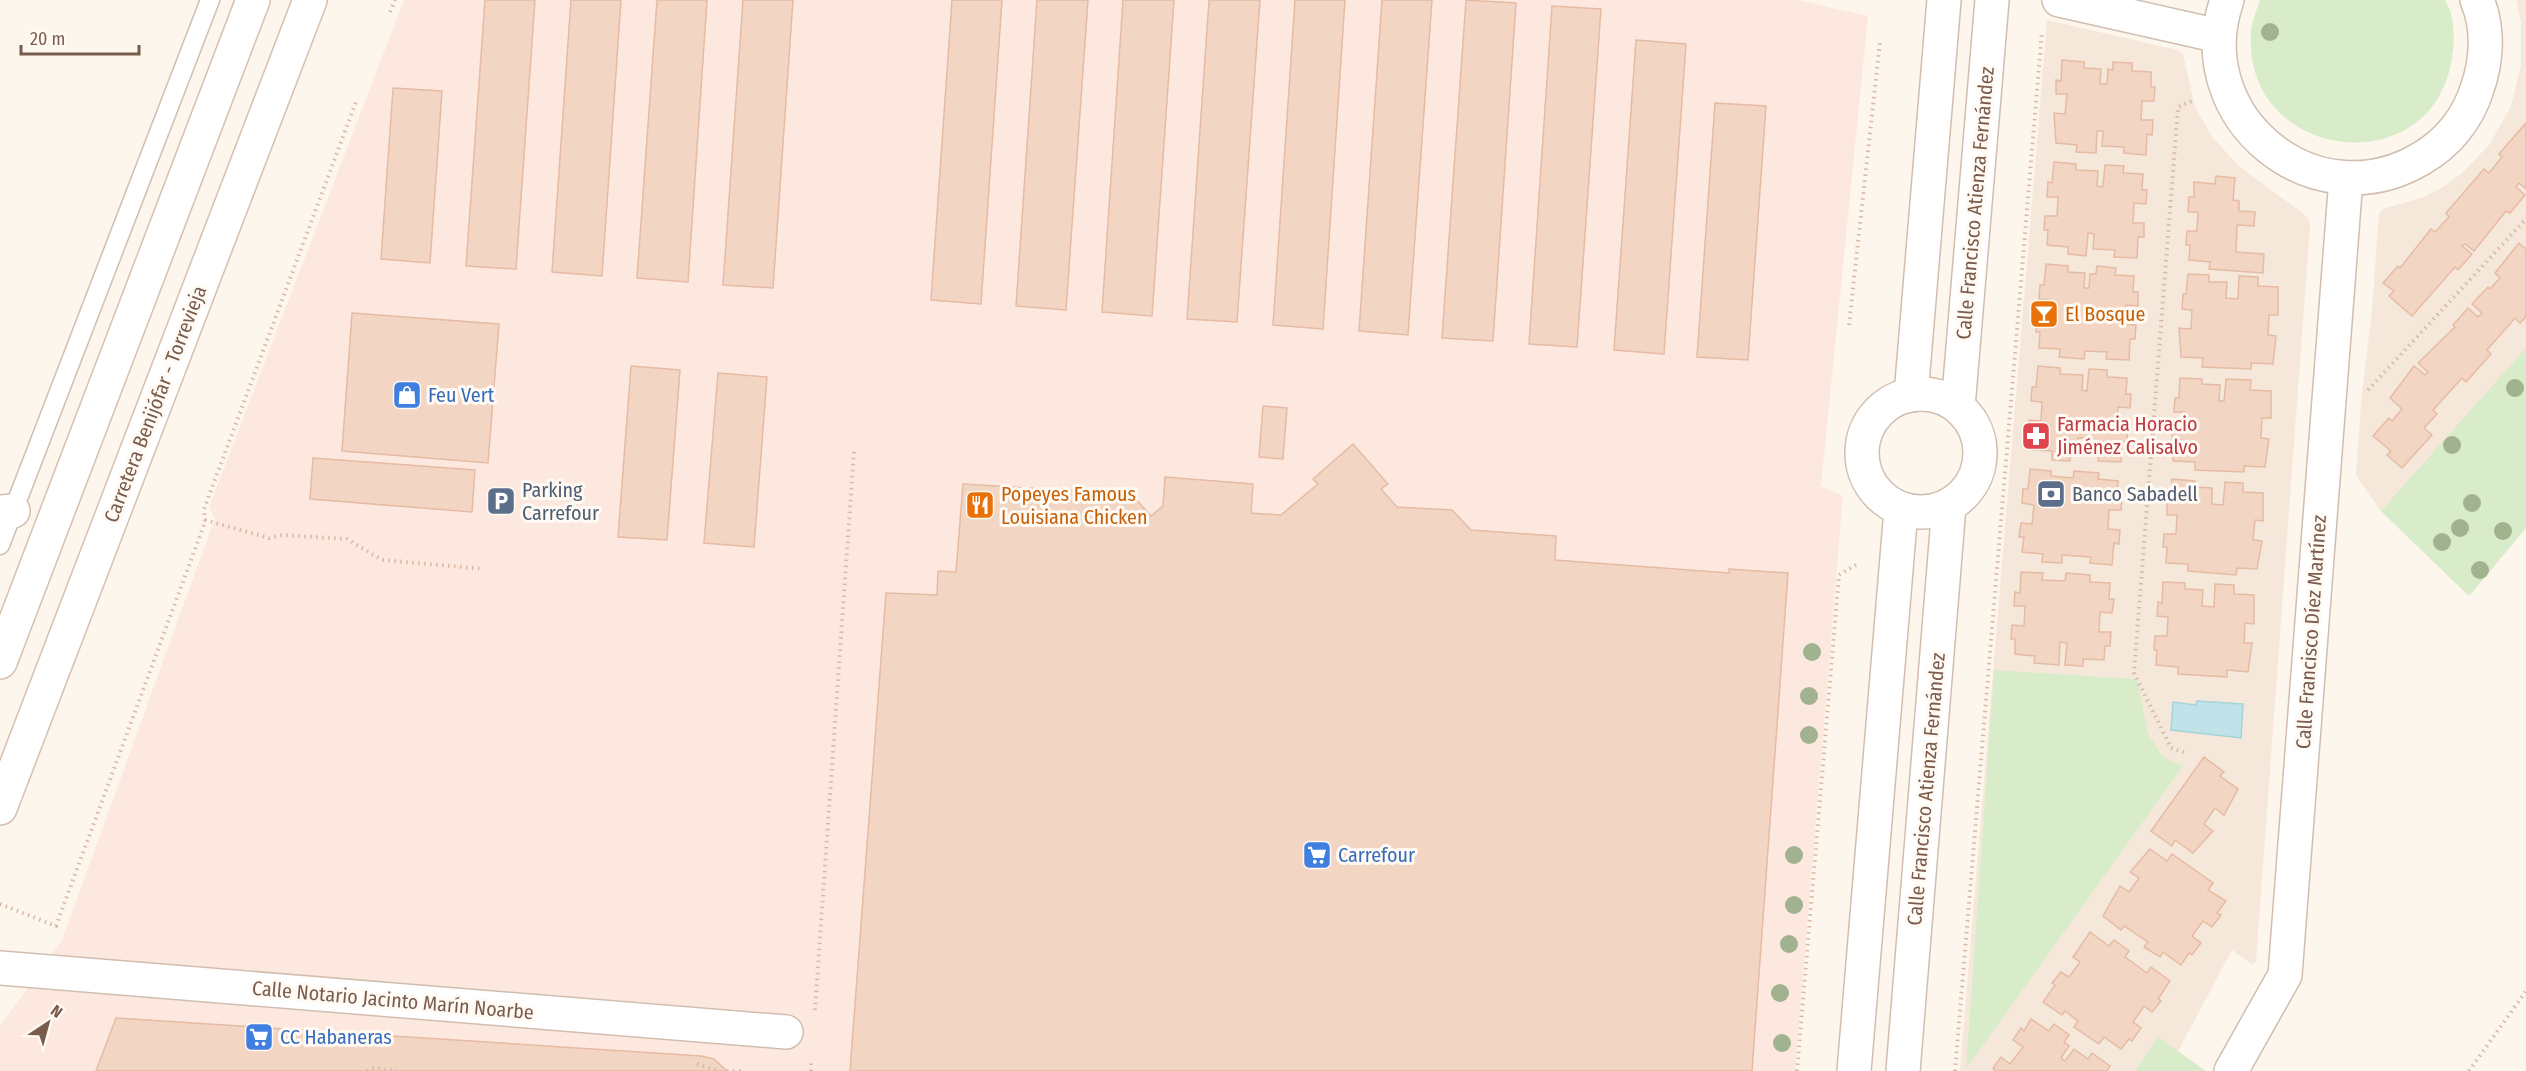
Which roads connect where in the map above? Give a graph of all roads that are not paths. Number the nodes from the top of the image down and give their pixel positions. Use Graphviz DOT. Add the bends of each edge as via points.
graph roads {
  1 [pos="210,0"];
  2 [pos="253,0"];
  3 [pos="310,0"];
  4 [pos="1944,0"];
  5 [pos="1992,0"];
  6 [pos="2059,0"];
  7 [pos="2227,0"];
  8 [pos="2477,0"];
  9 [pos="2219,36"];
  10 [pos="2346,178"];
  11 [pos="1911,395"];
  12 [pos="1958,407"];
  13 [pos="1949,506"];
  14 [pos="1901,510"];
  15 [pos="6,511"];
  16 [pos="0,545"];
  17 [pos="0,662"];
  18 [pos="0,807"];
  19 [pos="0,968"];
  20 [pos="786,1032"];
  21 [pos="1854,1071"];
  22 [pos="1902,1071"];
  23 [pos="2231,1071"];
  1 -- 15 [label="lane"];
  2 -- 17 [label="street"];
  3 -- 18 [label="street, Carretera Benijófar - Torrevieja"];
  4 -- 11 [label="street"];
  5 -- 12 [label="street, Calle Francisco Atienza Fernández"];
  6 -- 9 [label="street"];
  7 -- 9 [label="street"];
  8 -- 10 [label="street" via="2486,39 2483,71 2474,101 2457,128 2435,150 2408,167 2378,176"];
  9 -- 10 [label="street" via="2225,86 2239,115 2259,140 2285,160 2314,173"];
  10 -- 23 [label="street, Calle Francisco Díez Martínez" via="2286,975"];
  11 -- 12 [label="street" via="1944,398"];
  11 -- 14 [label="street" via="1878,412 1862,444 1870,485"];
  12 -- 13 [label="street" via="1976,430 1981,459 1971,487"];
  13 -- 14 [label="street" via="1934,512"];
  13 -- 22 [label="street, Calle Francisco Atienza Fernández"];
  14 -- 21 [label="street"];
  15 -- 16 [label="lane"];
  19 -- 20 [label="street, Calle Notario Jacinto Marín Noarbe"];
}
